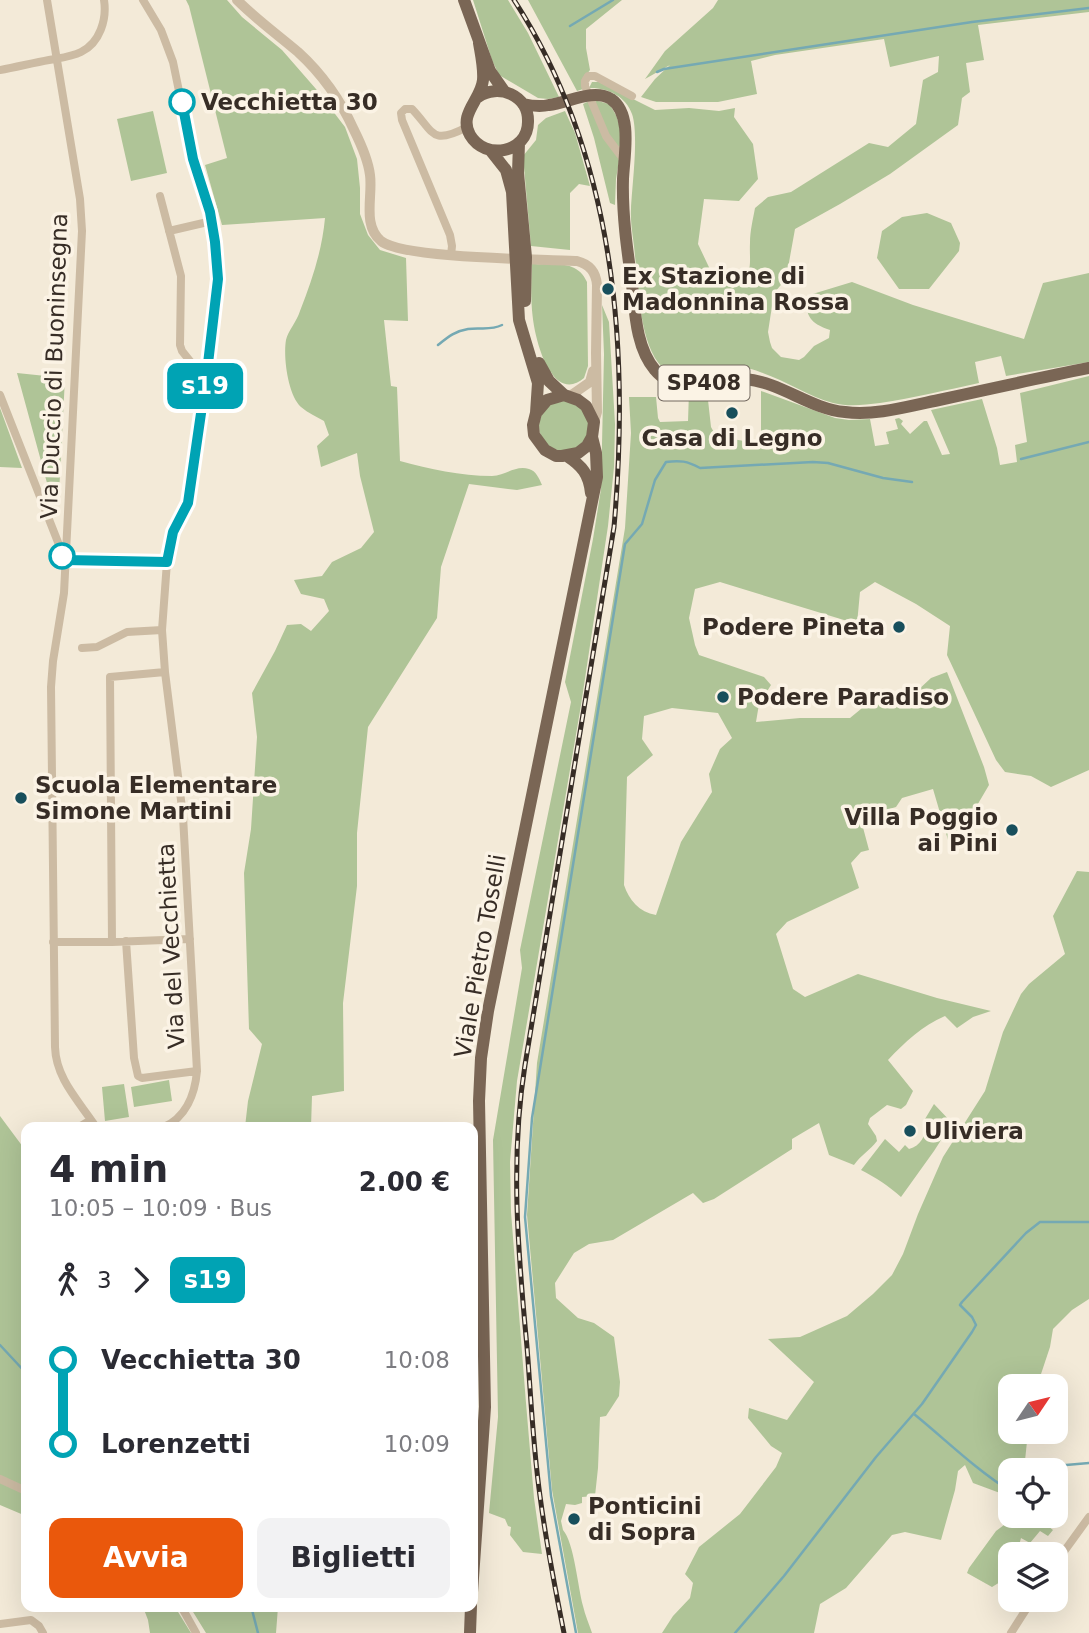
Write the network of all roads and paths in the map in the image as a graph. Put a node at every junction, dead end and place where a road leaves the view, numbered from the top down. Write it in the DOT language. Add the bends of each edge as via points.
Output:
graph roads {
  1 [pos="47,0"];
  2 [pos="104,0"];
  3 [pos="143,0"];
  4 [pos="237,0"];
  5 [pos="464,0"];
  6 [pos="479,43"];
  7 [pos="57,58"];
  8 [pos="0,69"];
  9 [pos="503,91"];
  10 [pos="632,96"];
  11 [pos="478,97"];
  12 [pos="523,104"];
  13 [pos="551,105"];
  14 [pos="528,123"];
  15 [pos="467,127"];
  16 [pos="519,143"];
  17 [pos="491,151"];
  18 [pos="624,160"];
  19 [pos="160,196"];
  20 [pos="212,222"];
  21 [pos="169,231"];
  22 [pos="451,255"];
  23 [pos="596,353"];
  24 [pos="1089,368"];
  25 [pos="204,392"];
  26 [pos="0,395"];
  27 [pos="567,396"];
  28 [pos="536,413"];
  29 [pos="594,422"];
  30 [pos="592,437"];
  31 [pos="567,456"];
  32 [pos="592,503"];
  33 [pos="65,560"];
  34 [pos="167,562"];
  35 [pos="162,630"];
  36 [pos="82,648"];
  37 [pos="165,672"];
  38 [pos="190,939"];
  39 [pos="126,941"];
  40 [pos="53,942"];
  41 [pos="112,942"];
  42 [pos="197,1071"];
  43 [pos="92,1122"];
  44 [pos="172,1122"];
  45 [pos="0,1479"];
  46 [pos="21,1489"];
  47 [pos="478,1507"];
  48 [pos="1089,1517"];
  49 [pos="1068,1546"];
  50 [pos="184,1612"];
  51 [pos="471,1612"];
  52 [pos="1024,1612"];
  53 [pos="0,1624"];
  54 [pos="43,1633"];
  55 [pos="196,1633"];
  56 [pos="470,1633"];
  57 [pos="1011,1633"];
  1 -- 7 [label="street, Via Duccio di Buoninsegna"];
  2 -- 7 [label="street" via="104,20 95,40 82,52"];
  3 -- 20 [label="street, Via del Vecchietta" via="170,51"];
  4 -- 22 [label="street" via="312,66 348,118 367,161 375,235 398,248"];
  5 -- 6 [label="main road"];
  6 -- 9 [label="main road"];
  6 -- 11 [label="main road" via="483,80"];
  7 -- 8 [label="street"];
  7 -- 33 [label="street, Via Duccio di Buoninsegna" via="82,231"];
  9 -- 11 [label="main road"];
  9 -- 12 [label="main road"];
  10 -- 18 [label="street" via="592,75 586,78 585,86 606,136"];
  11 -- 15 [label="main road" via="468,113"];
  12 -- 13 [label="main road"];
  12 -- 14 [label="main road"];
  13 -- 14 [label="main road"];
  13 -- 18 [label="main road, SP408" via="593,95 612,100 624,119"];
  14 -- 16 [label="main road"];
  15 -- 17 [label="main road, Viale Pietro Toselli" via="471,137"];
  15 -- 22 [label="street" via="436,135 411,109 401,113 450,235"];
  16 -- 17 [label="main road" via="508,150"];
  16 -- 27 [label="main road" via="527,321 542,369"];
  17 -- 28 [label="main road, Viale Pietro Toselli" via="506,170 512,192 519,320 537,379"];
  18 -- 24 [label="main road, SP408" via="624,220 638,330 653,368 672,382 693,385 754,380 833,410 862,413"];
  19 -- 21 [label="street"];
  20 -- 21 [label="street"];
  20 -- 25 [label="street, Via del Vecchietta" via="218,289"];
  21 -- 25 [label="street" via="181,276 180,345"];
  22 -- 23 [label="street" via="587,265 596,278"];
  23 -- 27 [label="street" via="592,379"];
  23 -- 29 [label="street"];
  25 -- 34 [label="street, Via del Vecchietta" via="188,503 173,532"];
  26 -- 33 [label="street"];
  27 -- 28 [label="main road" via="547,400"];
  27 -- 29 [label="main road" via="586,406"];
  28 -- 31 [label="main road, Viale Pietro Toselli" via="536,440 556,456"];
  29 -- 30 [label="main road, Viale Pietro Toselli"];
  30 -- 31 [label="main road" via="585,448"];
  30 -- 32 [label="main road, Viale Pietro Toselli" via="597,477"];
  31 -- 32 [label="main road, Viale Pietro Toselli" via="587,475"];
  32 -- 47 [label="main road, Viale Pietro Toselli" via="481,1058 485,1407"];
  33 -- 34 [label="street"];
  33 -- 40 [label="street, Via Duccio di Buoninsegna" via="51,687"];
  34 -- 35 [label="street, Via del Vecchietta"];
  35 -- 36 [label="street" via="127,632 97,647"];
  35 -- 37 [label="street, Via del Vecchietta"];
  37 -- 38 [label="street, Via del Vecchietta" via="183,816"];
  37 -- 41 [label="street" via="110,677"];
  38 -- 39 [label="street"];
  38 -- 42 [label="street, Via del Vecchietta"];
  39 -- 41 [label="street"];
  39 -- 42 [label="street" via="138,1076"];
  40 -- 41 [label="street"];
  40 -- 43 [label="street, Via Duccio di Buoninsegna" via="56,1062"];
  42 -- 44 [label="street" via="190,1101"];
  45 -- 46 [label="street"];
  48 -- 49 [label="street"];
  50 -- 55 [label="street"];
  51 -- 56 [label="main road"];
  52 -- 57 [label="street"];
  53 -- 54 [label="street" via="31,1620"];
}
